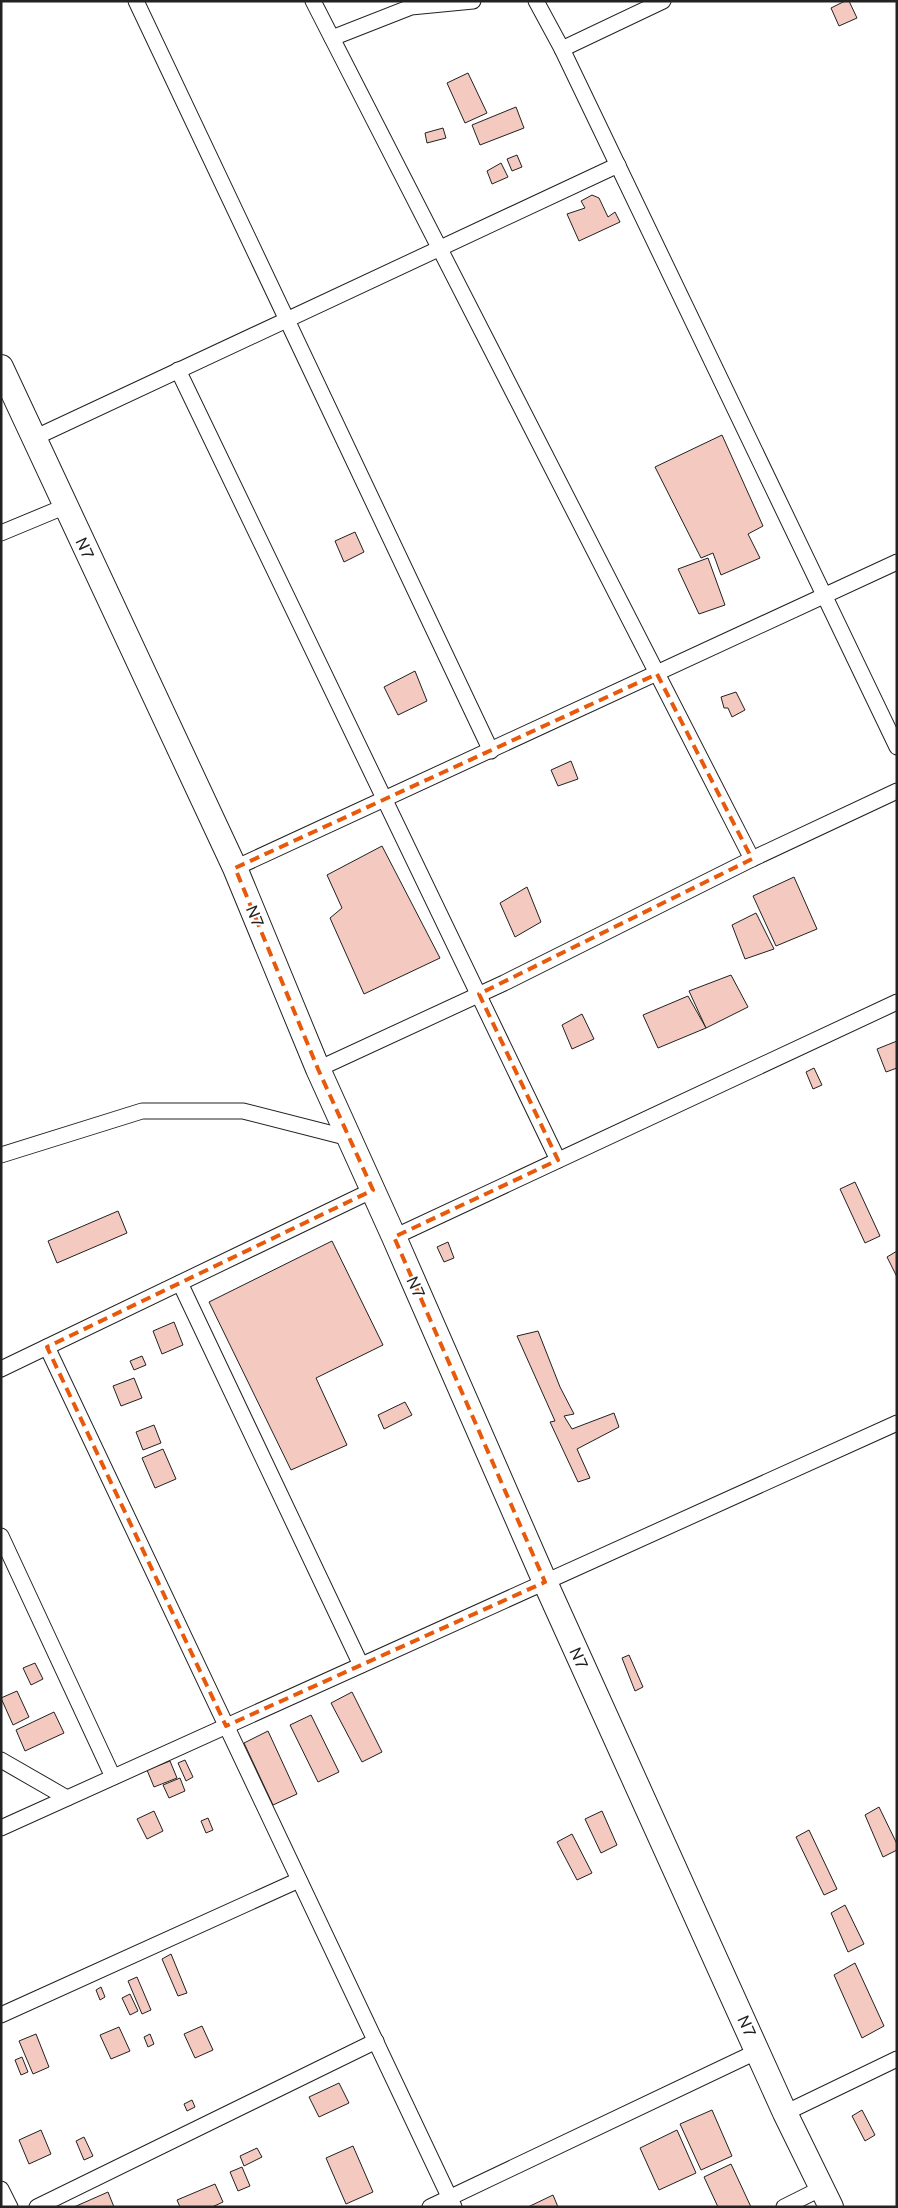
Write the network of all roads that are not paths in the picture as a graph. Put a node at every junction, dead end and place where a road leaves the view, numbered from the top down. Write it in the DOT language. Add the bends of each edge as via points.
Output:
graph roads {
  1 [pos="136,1"];
  2 [pos="313,1"];
  3 [pos="473,1"];
  4 [pos="536,1"];
  5 [pos="663,1"];
  6 [pos="332,38"];
  7 [pos="562,49"];
  8 [pos="618,165"];
  9 [pos="439,248"];
  10 [pos="287,320"];
  11 [pos="1,367"];
  12 [pos="178,370"];
  13 [pos="34,438"];
  14 [pos="66,506"];
  15 [pos="1,533"];
  16 [pos="897,562"];
  17 [pos="824,596"];
  18 [pos="657,674"];
  19 [pos="897,747"];
  20 [pos="491,751"];
  21 [pos="897,791"];
  22 [pos="385,799"];
  23 [pos="752,859"];
  24 [pos="235,868"];
  25 [pos="479,994"];
  26 [pos="897,1002"];
  27 [pos="318,1069"];
  28 [pos="349,1138"];
  29 [pos="1,1155"];
  30 [pos="558,1160"];
  31 [pos="373,1190"];
  32 [pos="394,1237"];
  33 [pos="180,1283"];
  34 [pos="47,1347"];
  35 [pos="1,1369"];
  36 [pos="897,1423"];
  37 [pos="1,1536"];
  38 [pos="545,1582"];
  39 [pos="361,1665"];
  40 [pos="226,1726"];
  41 [pos="1,1760"];
  42 [pos="113,1777"];
  43 [pos="67,1798"];
  44 [pos="1,1828"];
  45 [pos="299,1880"];
  46 [pos="1,2015"];
  47 [pos="376,2041"];
  48 [pos="758,2051"];
  49 [pos="897,2059"];
  50 [pos="785,2113"];
  51 [pos="1,2189"];
  52 [pos="826,2198"];
  53 [pos="452,2202"];
  54 [pos="10,2207"];
  55 [pos="37,2207"];
  56 [pos="430,2207"];
  57 [pos="784,2207"];
  1 -- 10 [label="street"];
  2 -- 6 [label="street"];
  3 -- 6 [label="street" via="411,7"];
  4 -- 7 [label="street"];
  5 -- 7 [label="street"];
  6 -- 9 [label="street"];
  7 -- 8 [label="street"];
  8 -- 9 [label="street"];
  8 -- 17 [label="street"];
  9 -- 10 [label="street"];
  9 -- 18 [label="street"];
  10 -- 12 [label="street"];
  10 -- 20 [label="street"];
  11 -- 13 [label="main road, N7"];
  12 -- 13 [label="street"];
  12 -- 22 [label="street"];
  13 -- 14 [label="main road, N7"];
  14 -- 15 [label="street"];
  14 -- 24 [label="main road, N7"];
  16 -- 17 [label="street"];
  17 -- 18 [label="street"];
  17 -- 19 [label="street"];
  18 -- 20 [label="street"];
  18 -- 23 [label="street"];
  20 -- 22 [label="street"];
  21 -- 23 [label="street"];
  22 -- 24 [label="street"];
  22 -- 25 [label="street"];
  23 -- 25 [label="street"];
  24 -- 27 [label="main road, N7"];
  25 -- 27 [label="street"];
  25 -- 30 [label="street"];
  26 -- 30 [label="street"];
  27 -- 28 [label="main road, N7"];
  28 -- 29 [label="street" via="243,1111 142,1111"];
  28 -- 31 [label="main road, N7"];
  30 -- 32 [label="street"];
  31 -- 32 [label="main road, N7"];
  31 -- 33 [label="street"];
  32 -- 38 [label="main road, N7"];
  33 -- 34 [label="street"];
  33 -- 39 [label="street"];
  34 -- 35 [label="street"];
  34 -- 40 [label="street"];
  36 -- 38 [label="street"];
  37 -- 42 [label="street"];
  38 -- 39 [label="street"];
  38 -- 48 [label="main road, N7"];
  39 -- 40 [label="street"];
  40 -- 42 [label="street"];
  40 -- 45 [label="street"];
  41 -- 43 [label="street"];
  42 -- 43 [label="street"];
  43 -- 44 [label="street"];
  45 -- 46 [label="street"];
  45 -- 47 [label="street"];
  47 -- 53 [label="street"];
  47 -- 55 [label="street"];
  48 -- 50 [label="main road, N7"];
  48 -- 53 [label="street"];
  49 -- 50 [label="street"];
  50 -- 52 [label="main road, N7"];
  51 -- 54 [label="street"];
  52 -- 57 [label="street"];
  53 -- 56 [label="street"];
}
